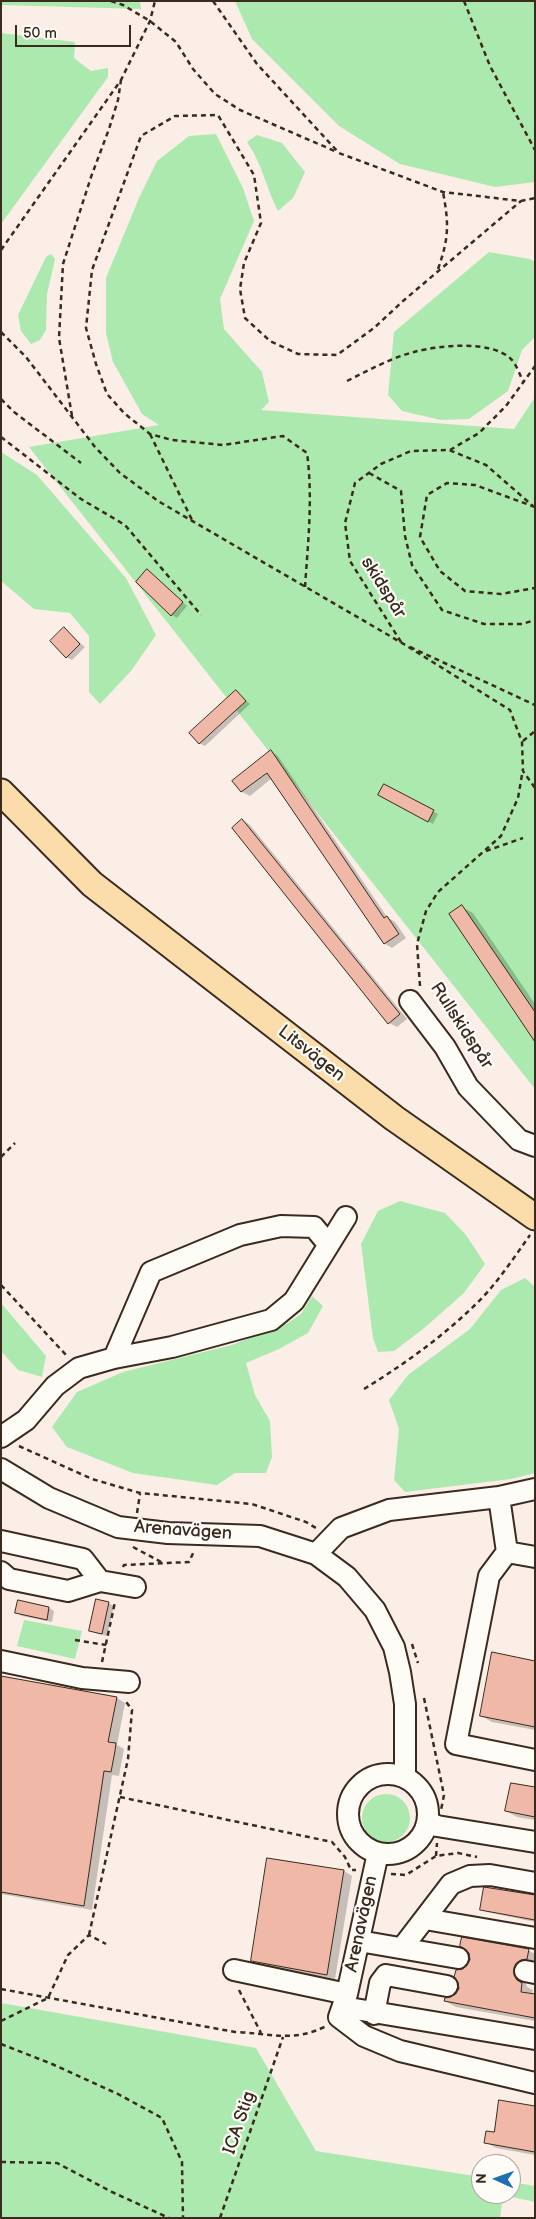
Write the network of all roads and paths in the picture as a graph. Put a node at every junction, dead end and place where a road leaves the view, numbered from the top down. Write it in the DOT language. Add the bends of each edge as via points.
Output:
graph roads {
  1 [pos="111,1"];
  2 [pos="155,1"];
  3 [pos="213,1"];
  4 [pos="464,1"];
  5 [pos="150,21"];
  6 [pos="121,80"];
  7 [pos="535,150"];
  8 [pos="340,153"];
  9 [pos="443,192"];
  10 [pos="535,198"];
  11 [pos="521,201"];
  12 [pos="1,250"];
  13 [pos="438,271"];
  14 [pos="1,332"];
  15 [pos="535,366"];
  16 [pos="347,381"];
  17 [pos="524,383"];
  18 [pos="1,398"];
  19 [pos="72,417"];
  20 [pos="150,434"];
  21 [pos="1,437"];
  22 [pos="449,450"];
  23 [pos="81,462"];
  24 [pos="369,474"];
  25 [pos="534,506"];
  26 [pos="193,521"];
  27 [pos="305,587"];
  28 [pos="535,588"];
  29 [pos="201,615"];
  30 [pos="535,620"];
  31 [pos="402,643"];
  32 [pos="535,705"];
  33 [pos="535,731"];
  34 [pos="522,742"];
  35 [pos="523,768"];
  36 [pos="535,788"];
  37 [pos="1,792"];
  38 [pos="523,838"];
  39 [pos="485,851"];
  40 [pos="417,997"];
  41 [pos="16,1143"];
  42 [pos="535,1146"];
  43 [pos="1,1157"];
  44 [pos="346,1217"];
  45 [pos="535,1217"];
  46 [pos="535,1228"];
  47 [pos="328,1244"];
  48 [pos="1,1285"];
  49 [pos="114,1358"];
  50 [pos="78,1368"];
  51 [pos="364,1389"];
  52 [pos="6,1439"];
  53 [pos="1,1469"];
  54 [pos="535,1489"];
  55 [pos="499,1497"];
  56 [pos="330,1537"];
  57 [pos="1,1541"];
  58 [pos="194,1550"];
  59 [pos="507,1552"];
  60 [pos="316,1554"];
  61 [pos="535,1557"];
  62 [pos="1,1572"];
  63 [pos="118,1584"];
  64 [pos="74,1640"];
  65 [pos="411,1642"];
  66 [pos="106,1645"];
  67 [pos="3,1662"];
  68 [pos="419,1669"];
  69 [pos="129,1682"];
  70 [pos="424,1698"];
  71 [pos="535,1760"];
  72 [pos="405,1777"];
  73 [pos="433,1824"];
  74 [pos="535,1842"];
  75 [pos="436,1856"];
  76 [pos="477,1857"];
  77 [pos="376,1862"];
  78 [pos="535,1883"];
  79 [pos="425,1919"];
  80 [pos="89,1935"];
  81 [pos="535,1938"];
  82 [pos="359,1941"];
  83 [pos="106,1944"];
  84 [pos="402,1948"];
  85 [pos="458,1958"];
  86 [pos="234,1970"];
  87 [pos="447,1986"];
  88 [pos="1,1989"];
  89 [pos="48,1998"];
  90 [pos="343,2006"];
  91 [pos="374,2014"];
  92 [pos="1,2021"];
  93 [pos="261,2033"];
  94 [pos="283,2037"];
  95 [pos="535,2039"];
  96 [pos="1,2044"];
  97 [pos="535,2082"];
  98 [pos="1,2162"];
  99 [pos="168,2218"];
  100 [pos="183,2218"];
  101 [pos="220,2218"];
  1 -- 5 [label="path"];
  2 -- 5 [label="path"];
  3 -- 8 [label="path" via="257,64"];
  4 -- 7 [label="path" via="490,66"];
  5 -- 6 [label="path"];
  5 -- 8 [label="path" via="176,42 214,94 240,110"];
  6 -- 12 [label="path"];
  6 -- 19 [label="path" via="109,129 63,264 59,338"];
  8 -- 9 [label="path"];
  9 -- 11 [label="path"];
  9 -- 13 [label="path" via="449,221"];
  10 -- 11 [label="path"];
  11 -- 13 [label="path"];
  13 -- 20 [label="path" via="374,328 337,354 298,354 270,341 245,318 240,289 244,263 261,223 254,175 218,115 174,116 141,136 92,270 88,297 86,328 107,394"];
  14 -- 19 [label="path" via="26,357"];
  15 -- 17 [label="path"];
  16 -- 17 [label="path" via="416,351 483,346 500,351 512,360"];
  17 -- 22 [label="path" via="479,433"];
  18 -- 23 [label="path" via="14,412"];
  19 -- 26 [label="path" via="95,448 120,473 158,501"];
  20 -- 26 [label="path"];
  20 -- 27 [label="path" via="172,440 222,445 283,436 307,453 310,519"];
  21 -- 29 [label="path" via="81,499 125,526"];
  22 -- 24 [label="path, skidspår" via="411,451 381,464"];
  22 -- 25 [label="path, skidspår" via="486,466"];
  24 -- 30 [label="path" via="401,492 405,536 412,565 442,610 484,624 522,624"];
  24 -- 31 [label="path, skidspår" via="355,483 345,523 350,561"];
  25 -- 28 [label="path" via="476,485 447,483 427,495 420,537 440,572 465,591 501,594"];
  26 -- 27 [label="path"];
  27 -- 31 [label="path"];
  31 -- 32 [label="path"];
  31 -- 34 [label="path, Rullskidspår" via="510,710"];
  33 -- 34 [label="path"];
  34 -- 35 [label="path, Rullskidspår"];
  35 -- 36 [label="path"];
  35 -- 39 [label="path, Rullskidspår" via="518,798 501,836"];
  37 -- 45 [label="main road, Litsvägen" via="92,884 394,1118"];
  38 -- 39 [label="path"];
  39 -- 40 [label="path, Rullskidspår" via="438,892 426,911 416,944 420,985"];
  40 -- 42 [label="street" via="468,1087 519,1140"];
  41 -- 43 [label="path"];
  44 -- 47 [label="street"];
  46 -- 51 [label="path" via="476,1304 420,1352"];
  47 -- 49 [label="street" via="294,1301 272,1320 172,1347"];
  47 -- 49 [label="street" via="314,1227 281,1226 240,1234 151,1272"];
  48 -- 50 [label="path"];
  49 -- 50 [label="street"];
  50 -- 52 [label="street" via="55,1386"];
  52 -- 56 [label="path" via="92,1479 140,1493 252,1504 306,1522"];
  53 -- 60 [label="street, Arenavägen" via="48,1498 118,1526 168,1533 260,1536"];
  54 -- 55 [label="street"];
  55 -- 56 [label="street" via="389,1510 341,1528"];
  55 -- 59 [label="street"];
  56 -- 60 [label="street"];
  57 -- 63 [label="street" via="83,1559"];
  58 -- 63 [label="path" via="189,1562 124,1565"];
  59 -- 61 [label="street"];
  59 -- 71 [label="street" via="489,1576 456,1744"];
  60 -- 72 [label="street, Arenavägen" via="347,1577 375,1610 394,1647 405,1704"];
  62 -- 63 [label="street" via="9,1579 68,1591"];
  64 -- 66 [label="path"];
  65 -- 68 [label="path"];
  67 -- 69 [label="street" via="82,1678"];
  70 -- 73 [label="path" via="444,1795"];
  72 -- 73 [label="street" via="424,1796"];
  72 -- 77 [label="street, Arenavägen" via="391,1773 375,1775 354,1792 348,1808 349,1826"];
  73 -- 74 [label="street"];
  73 -- 75 [label="path"];
  73 -- 77 [label="street, Arenavägen" via="406,1850"];
  75 -- 76 [label="path" via="458,1853"];
  75 -- 77 [label="path" via="406,1875"];
  77 -- 80 [label="path" via="351,1870 332,1842 120,1796"];
  77 -- 82 [label="street, Arenavägen"];
  78 -- 79 [label="street" via="490,1875 470,1876 451,1884"];
  79 -- 81 [label="street"];
  79 -- 84 [label="street"];
  80 -- 83 [label="path"];
  80 -- 89 [label="path" via="68,1955"];
  82 -- 84 [label="street"];
  82 -- 90 [label="street, Arenavägen"];
  84 -- 85 [label="street"];
  86 -- 90 [label="street"];
  86 -- 93 [label="path" via="237,1987"];
  87 -- 91 [label="street" via="386,1976 380,1983"];
  88 -- 89 [label="path"];
  89 -- 92 [label="path"];
  89 -- 93 [label="path" via="235,2032"];
  90 -- 91 [label="street"];
  90 -- 94 [label="path" via="312,2034"];
  90 -- 97 [label="street" via="364,2036 400,2051"];
  91 -- 95 [label="street"];
  93 -- 94 [label="path"];
  94 -- 101 [label="path, ICA Stig"];
  96 -- 100 [label="path" via="118,2094 162,2118 182,2162"];
  98 -- 99 [label="path" via="57,2162"];
}
